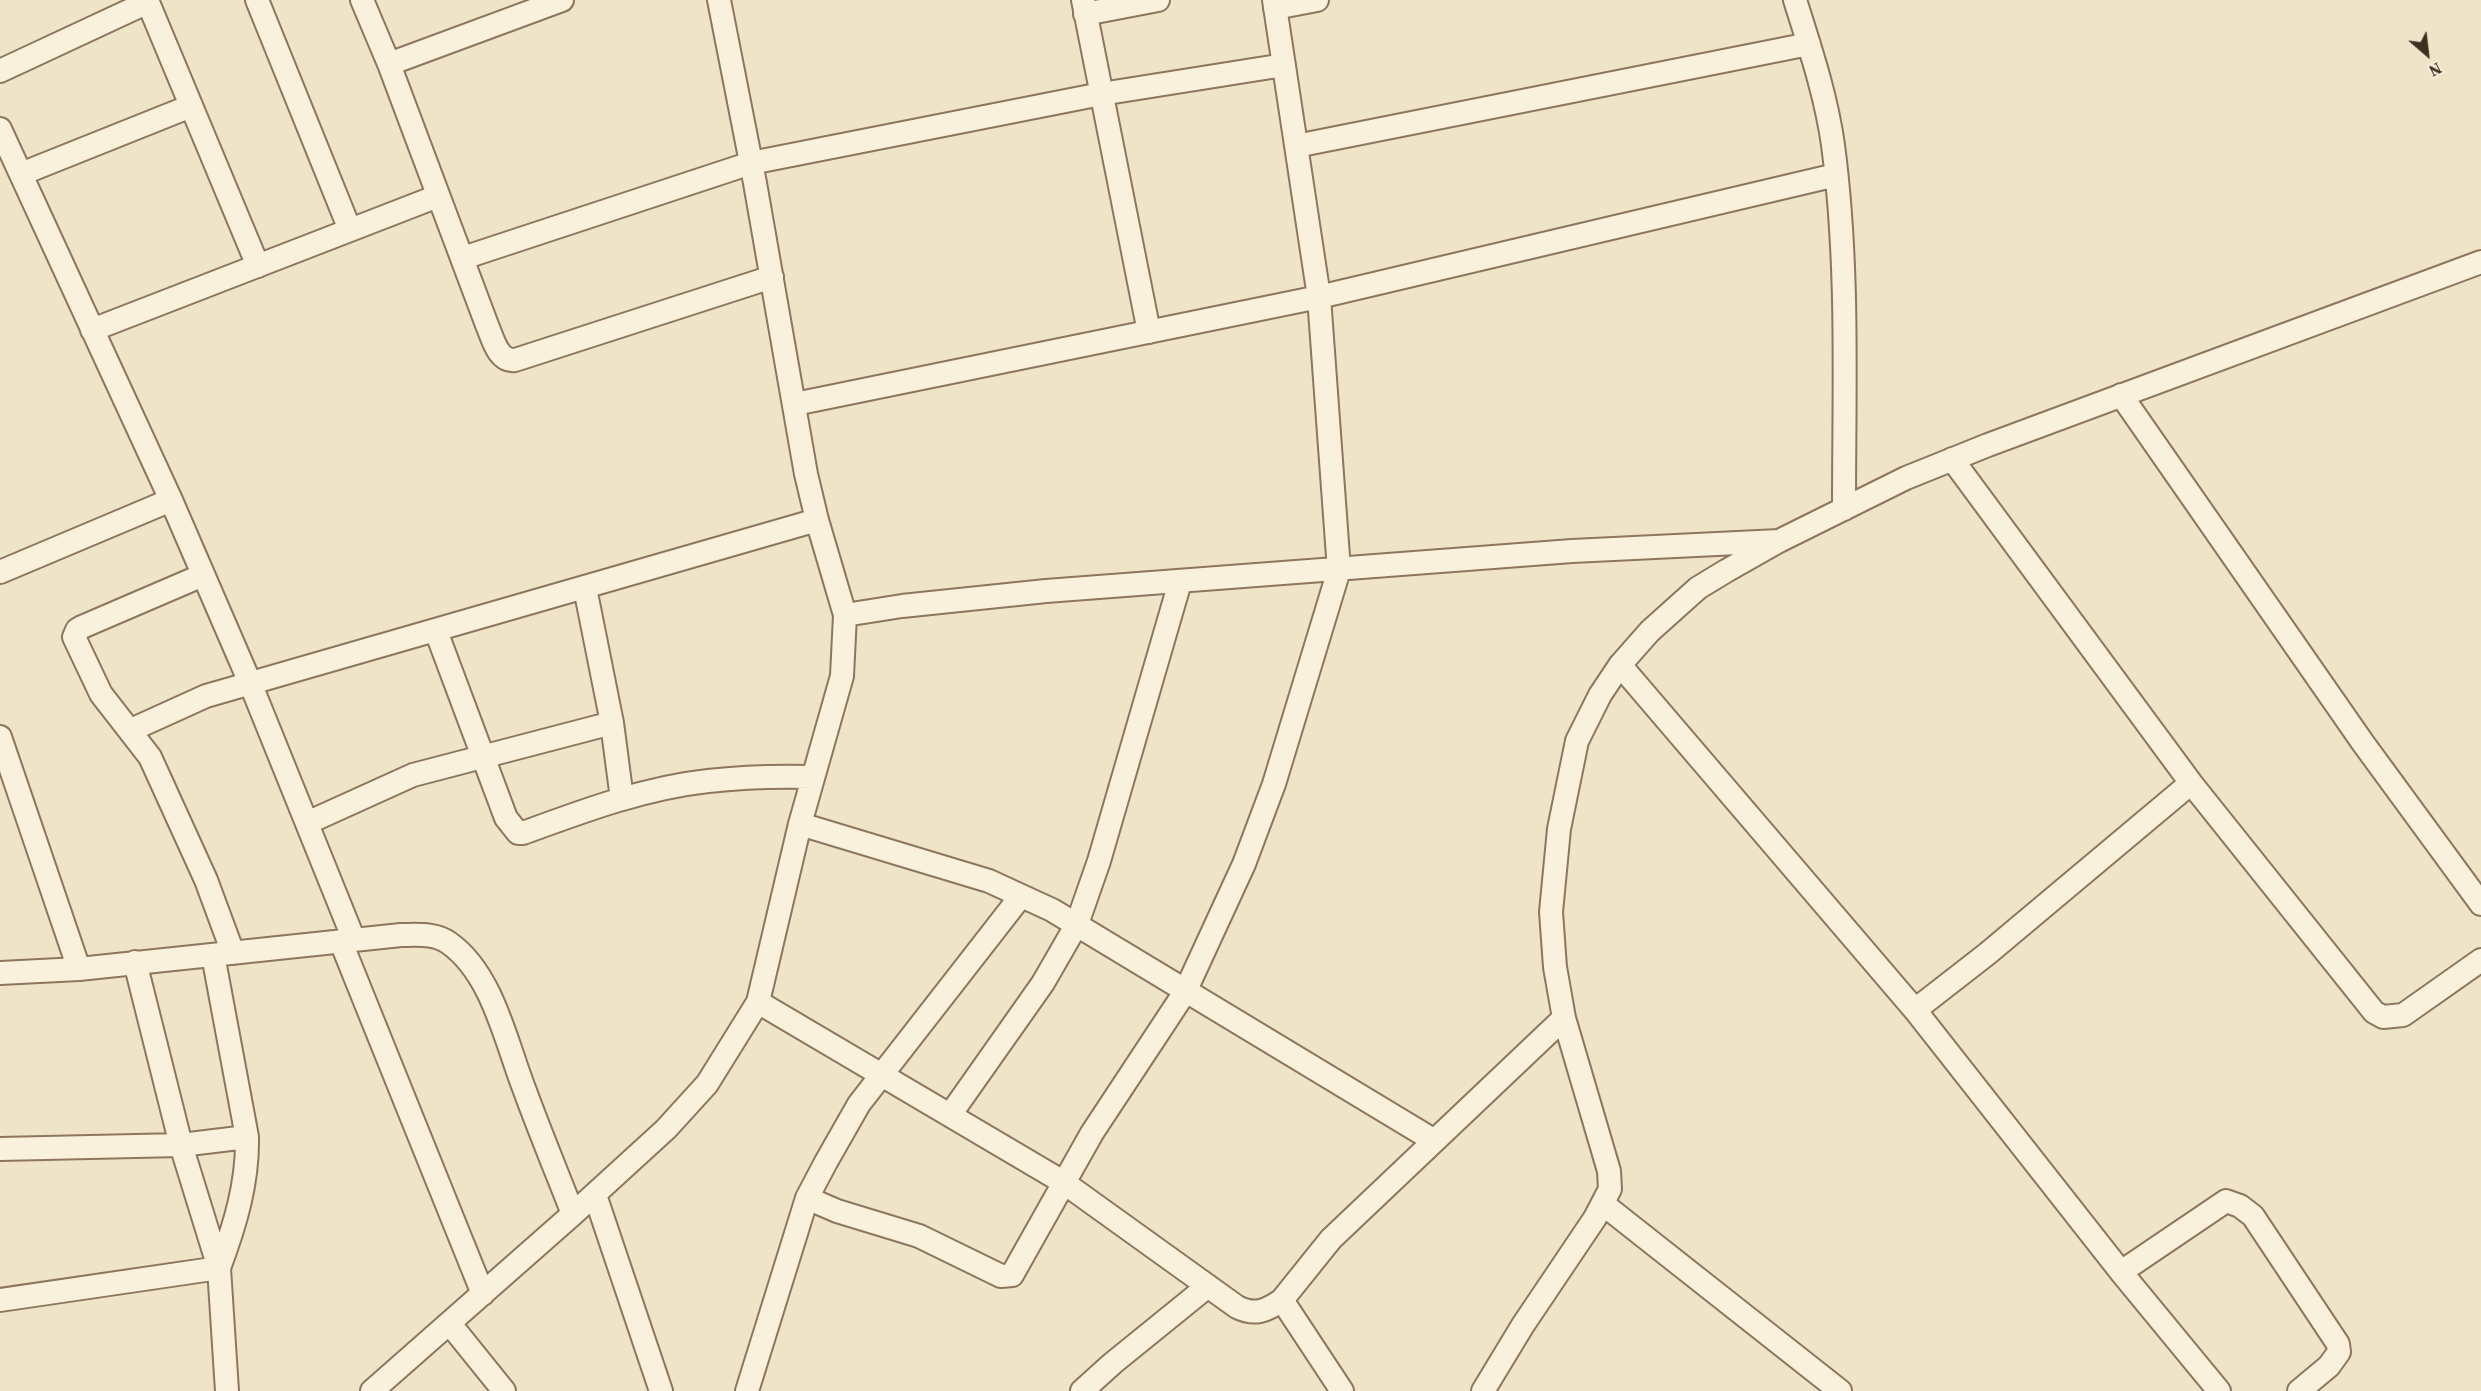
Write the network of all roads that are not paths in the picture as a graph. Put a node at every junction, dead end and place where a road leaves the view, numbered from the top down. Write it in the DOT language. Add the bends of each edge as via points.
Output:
graph roads {
  1 [pos="257,0"];
  2 [pos="362,0"];
  3 [pos="562,0"];
  4 [pos="719,0"];
  5 [pos="1158,0"];
  6 [pos="1317,0"];
  7 [pos="1795,0"];
  8 [pos="147,1"];
  9 [pos="1274,4"];
  10 [pos="1084,7"];
  11 [pos="1809,44"];
  12 [pos="389,64"];
  13 [pos="1284,65"];
  14 [pos="0,71"];
  15 [pos="1101,94"];
  16 [pos="191,106"];
  17 [pos="0,129"];
  18 [pos="1296,146"];
  19 [pos="751,163"];
  20 [pos="21,174"];
  21 [pos="1836,175"];
  22 [pos="438,196"];
  23 [pos="350,230"];
  24 [pos="463,258"];
  25 [pos="2481,262"];
  26 [pos="258,266"];
  27 [pos="772,277"];
  28 [pos="1319,297"];
  29 [pos="92,330"];
  30 [pos="1149,332"];
  31 [pos="2121,395"];
  32 [pos="795,404"];
  33 [pos="1952,459"];
  34 [pos="171,500"];
  35 [pos="1844,509"];
  36 [pos="817,520"];
  37 [pos="1779,541"];
  38 [pos="1339,570"];
  39 [pos="0,572"];
  40 [pos="202,575"];
  41 [pos="1180,582"];
  42 [pos="585,588"];
  43 [pos="845,615"];
  44 [pos="436,631"];
  45 [pos="1620,665"];
  46 [pos="251,685"];
  47 [pos="612,723"];
  48 [pos="131,730"];
  49 [pos="0,737"];
  50 [pos="483,759"];
  51 [pos="813,777"];
  52 [pos="2191,783"];
  53 [pos="622,799"];
  54 [pos="307,823"];
  55 [pos="800,824"];
  56 [pos="1021,896"];
  57 [pos="2481,904"];
  58 [pos="1077,924"];
  59 [pos="348,941"];
  60 [pos="223,954"];
  61 [pos="2481,960"];
  62 [pos="135,962"];
  63 [pos="79,969"];
  64 [pos="0,974"];
  65 [pos="1185,992"];
  66 [pos="758,1002"];
  67 [pos="1915,1010"];
  68 [pos="1564,1018"];
  69 [pos="881,1074"];
  70 [pos="950,1115"];
  71 [pos="247,1137"];
  72 [pos="1433,1140"];
  73 [pos="181,1145"];
  74 [pos="0,1149"];
  75 [pos="1063,1182"];
  76 [pos="595,1195"];
  77 [pos="807,1198"];
  78 [pos="1603,1204"];
  79 [pos="573,1214"];
  80 [pos="219,1268"];
  81 [pos="2121,1272"];
  82 [pos="1208,1286"];
  83 [pos="483,1294"];
  84 [pos="0,1300"];
  85 [pos="1282,1300"];
  86 [pos="450,1324"];
  87 [pos="1340,1390"];
  88 [pos="227,1391"];
  89 [pos="372,1391"];
  90 [pos="504,1391"];
  91 [pos="661,1391"];
  92 [pos="747,1391"];
  93 [pos="1082,1391"];
  94 [pos="1483,1391"];
  95 [pos="1840,1391"];
  96 [pos="2219,1391"];
  97 [pos="2298,1391"];
  1 -- 23 [label="street"];
  2 -- 12 [label="street"];
  3 -- 12 [label="street"];
  4 -- 19 [label="street"];
  5 -- 10 [label="street"];
  6 -- 9 [label="street"];
  7 -- 11 [label="street"];
  8 -- 14 [label="street"];
  8 -- 16 [label="street"];
  9 -- 13 [label="street"];
  10 -- 15 [label="street"];
  11 -- 18 [label="street"];
  11 -- 21 [label="street" via="1820,80"];
  12 -- 22 [label="street"];
  13 -- 15 [label="street"];
  13 -- 18 [label="street"];
  15 -- 19 [label="street"];
  15 -- 30 [label="street"];
  16 -- 20 [label="street"];
  16 -- 26 [label="street"];
  17 -- 20 [label="street"];
  18 -- 28 [label="street"];
  19 -- 24 [label="street"];
  19 -- 27 [label="street"];
  20 -- 29 [label="street"];
  21 -- 28 [label="street"];
  21 -- 35 [label="street" via="1842,275"];
  22 -- 23 [label="street"];
  22 -- 24 [label="street"];
  23 -- 26 [label="street"];
  24 -- 27 [label="street" via="494,341 508,361"];
  25 -- 31 [label="street"];
  26 -- 29 [label="street"];
  27 -- 32 [label="street"];
  28 -- 30 [label="street"];
  28 -- 38 [label="street"];
  29 -- 34 [label="street"];
  30 -- 32 [label="street"];
  31 -- 33 [label="street"];
  31 -- 57 [label="street" via="2363,743"];
  32 -- 36 [label="street"];
  33 -- 35 [label="street"];
  33 -- 52 [label="street"];
  34 -- 39 [label="street"];
  34 -- 40 [label="street"];
  35 -- 37 [label="street"];
  36 -- 42 [label="street"];
  36 -- 43 [label="street"];
  37 -- 38 [label="street" via="1572,551"];
  37 -- 45 [label="street" via="1698,588 1650,631"];
  38 -- 41 [label="street"];
  38 -- 65 [label="street" via="1274,784 1244,864"];
  40 -- 46 [label="street"];
  40 -- 48 [label="street" via="82,627 74,634 101,694"];
  41 -- 43 [label="street" via="1046,591"];
  41 -- 58 [label="street"];
  42 -- 44 [label="street"];
  42 -- 47 [label="street"];
  43 -- 51 [label="street" via="842,676"];
  44 -- 46 [label="street"];
  44 -- 50 [label="street"];
  45 -- 67 [label="street"];
  45 -- 68 [label="street" via="1577,741 1559,829 1551,912"];
  46 -- 48 [label="street" via="206,696"];
  46 -- 54 [label="street"];
  47 -- 50 [label="street"];
  47 -- 53 [label="street"];
  48 -- 60 [label="street" via="150,757 206,880"];
  49 -- 63 [label="street"];
  50 -- 53 [label="street" via="506,818 518,833"];
  50 -- 54 [label="street" via="402,779"];
  51 -- 53 [label="street" via="706,781"];
  51 -- 55 [label="street"];
  52 -- 61 [label="street" via="2374,1012 2383,1017 2403,1015"];
  52 -- 67 [label="street"];
  54 -- 59 [label="street"];
  55 -- 56 [label="street" via="988,881"];
  55 -- 66 [label="street"];
  56 -- 58 [label="street"];
  56 -- 69 [label="street"];
  58 -- 65 [label="street"];
  58 -- 70 [label="street" via="1043,984"];
  59 -- 60 [label="street"];
  59 -- 79 [label="street" via="432,935 448,942 478,972"];
  59 -- 83 [label="street"];
  60 -- 62 [label="street"];
  60 -- 71 [label="street"];
  62 -- 63 [label="street"];
  62 -- 73 [label="street"];
  63 -- 64 [label="street"];
  65 -- 72 [label="street"];
  65 -- 75 [label="street"];
  66 -- 69 [label="street"];
  66 -- 76 [label="street" via="707,1084 666,1129"];
  67 -- 81 [label="street"];
  68 -- 72 [label="street"];
  68 -- 78 [label="street" via="1609,1171 1610,1188"];
  69 -- 70 [label="street"];
  69 -- 77 [label="street" via="859,1104"];
  70 -- 75 [label="street"];
  71 -- 73 [label="street"];
  71 -- 80 [label="street" via="244,1186"];
  72 -- 85 [label="street" via="1331,1239"];
  73 -- 74 [label="street"];
  73 -- 80 [label="street"];
  75 -- 77 [label="street" via="1016,1270 1009,1276 973,1264 919,1236"];
  75 -- 82 [label="street"];
  76 -- 79 [label="street"];
  76 -- 91 [label="street"];
  77 -- 92 [label="street"];
  78 -- 94 [label="street"];
  78 -- 95 [label="street"];
  79 -- 83 [label="street"];
  80 -- 84 [label="street"];
  80 -- 88 [label="street"];
  81 -- 96 [label="street"];
  81 -- 97 [label="street" via="2222,1203 2230,1201 2240,1206 2253,1216 2338,1344 2339,1352 2329,1366"];
  82 -- 85 [label="street" via="1248,1312 1262,1312"];
  82 -- 93 [label="street"];
  83 -- 86 [label="street"];
  85 -- 87 [label="street"];
  86 -- 89 [label="street"];
  86 -- 90 [label="street"];
}
